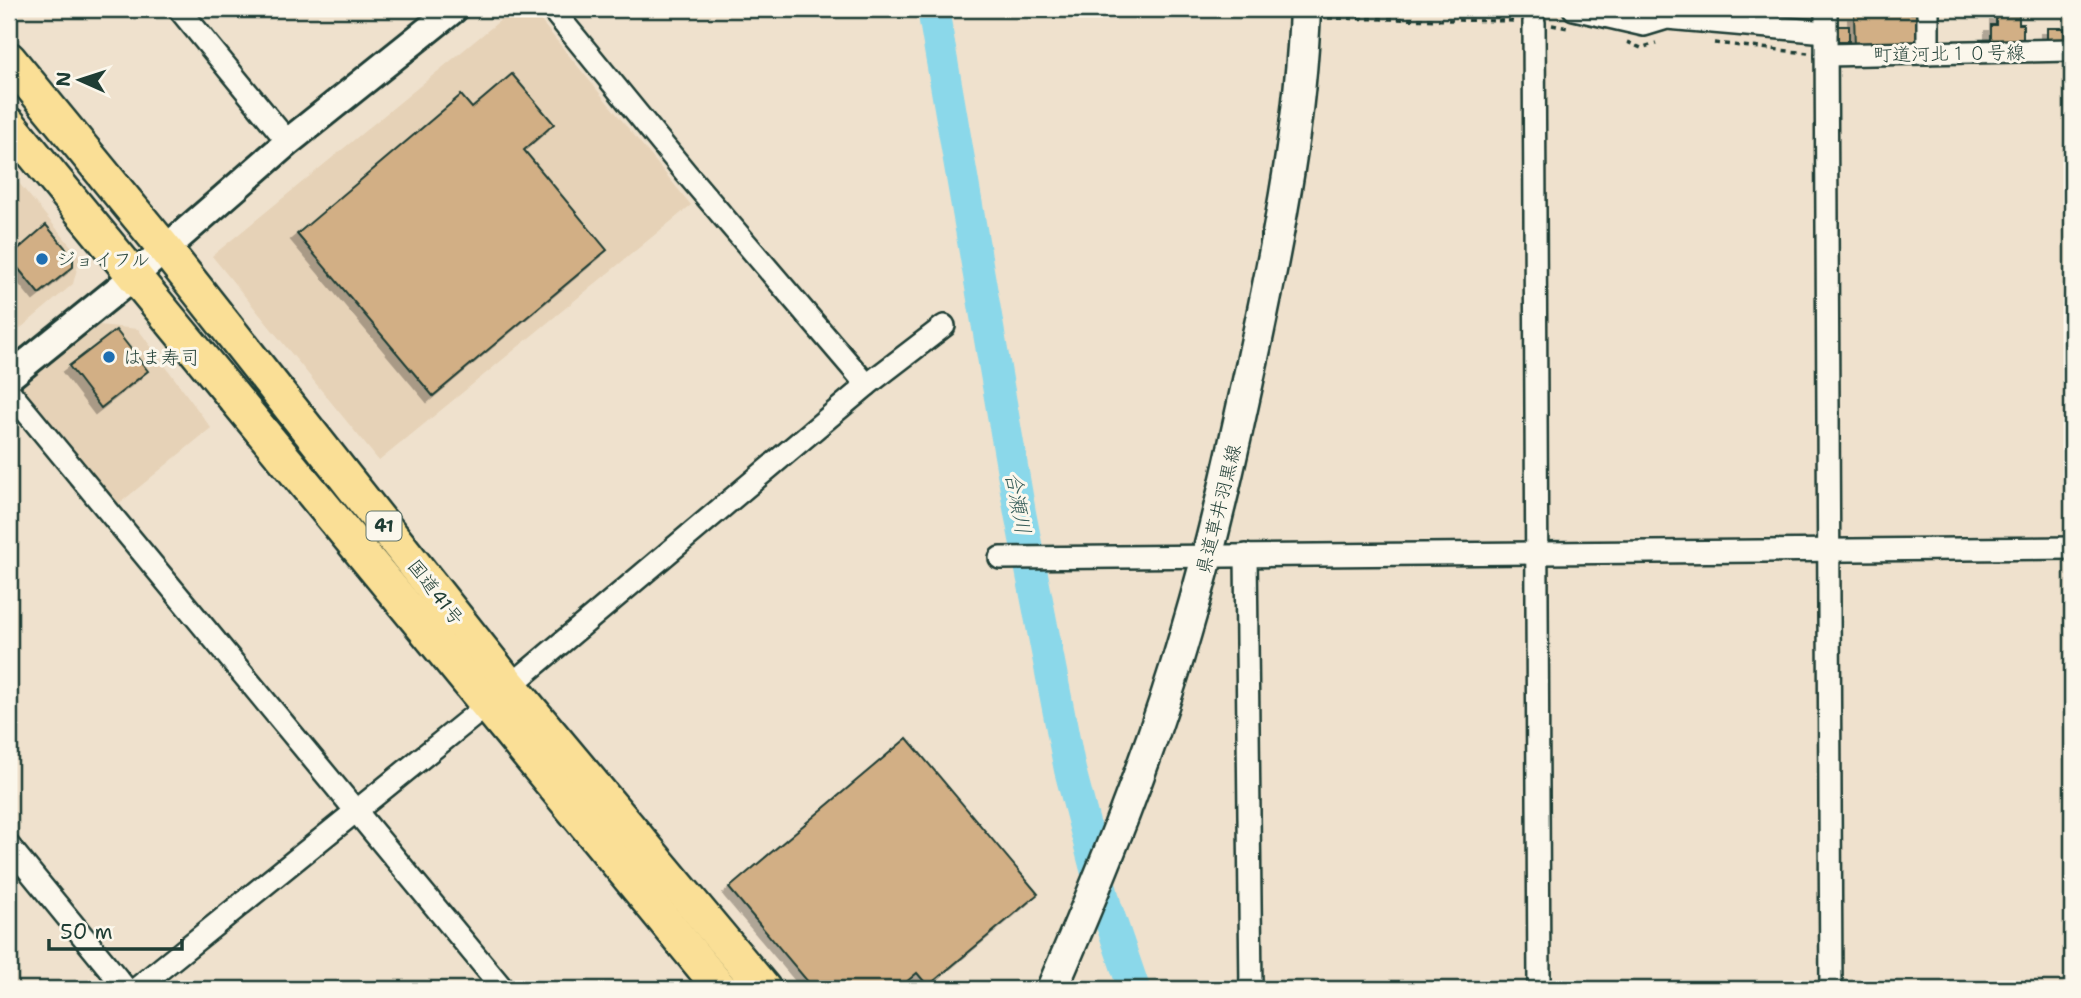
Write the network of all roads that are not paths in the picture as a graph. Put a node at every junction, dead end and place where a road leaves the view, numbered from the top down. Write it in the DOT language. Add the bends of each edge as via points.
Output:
graph roads {
  1 [pos="178,9"];
  2 [pos="454,9"];
  3 [pos="552,9"];
  4 [pos="1826,9"];
  5 [pos="1928,9"];
  6 [pos="1305,13"];
  7 [pos="1572,19"];
  8 [pos="1534,22"];
  9 [pos="1826,32"];
  10 [pos="2072,50"];
  11 [pos="1928,53"];
  12 [pos="1826,55"];
  13 [pos="9,59"];
  14 [pos="9,124"];
  15 [pos="288,142"];
  16 [pos="165,249"];
  17 [pos="133,277"];
  18 [pos="944,326"];
  19 [pos="9,377"];
  20 [pos="867,385"];
  21 [pos="9,391"];
  22 [pos="2072,548"];
  23 [pos="1828,551"];
  24 [pos="1538,552"];
  25 [pos="1208,555"];
  26 [pos="1246,555"];
  27 [pos="1000,558"];
  28 [pos="521,677"];
  29 [pos="476,713"];
  30 [pos="355,809"];
  31 [pos="9,846"];
  32 [pos="126,989"];
  33 [pos="136,989"];
  34 [pos="503,989"];
  35 [pos="721,989"];
  36 [pos="764,989"];
  37 [pos="1052,989"];
  38 [pos="1251,989"];
  39 [pos="1539,989"];
  40 [pos="1831,989"];
  1 -- 15 [label="street"];
  2 -- 15 [label="street"];
  3 -- 20 [label="street"];
  4 -- 9 [label="street"];
  5 -- 11 [label="street"];
  6 -- 25 [label="main road, 県道草井羽黒線" via="1295,134 1281,224"];
  7 -- 9 [label="street" via="1644,25 1667,18"];
  8 -- 24 [label="street"];
  9 -- 12 [label="street"];
  10 -- 11 [label="street, 町道河北１０号線"];
  11 -- 12 [label="street, 町道河北１０号線"];
  12 -- 23 [label="street"];
  13 -- 16 [label="highway, 国道41号 / 41"];
  14 -- 17 [label="highway, 国道41号 / 41"];
  15 -- 16 [label="street"];
  16 -- 17 [label="street"];
  16 -- 36 [label="highway, 国道41号 / 41" via="504,678"];
  17 -- 19 [label="street"];
  17 -- 35 [label="highway, 国道41号 / 41"];
  18 -- 20 [label="street"];
  20 -- 28 [label="street"];
  21 -- 30 [label="street"];
  22 -- 23 [label="street"];
  23 -- 24 [label="street"];
  23 -- 40 [label="street"];
  24 -- 26 [label="street"];
  24 -- 39 [label="street"];
  25 -- 26 [label="street"];
  25 -- 27 [label="street"];
  25 -- 37 [label="main road, 県道草井羽黒線" via="1185,636 1112,844"];
  26 -- 38 [label="street"];
  29 -- 30 [label="street"];
  30 -- 33 [label="street"];
  30 -- 34 [label="street"];
  31 -- 32 [label="street"];
}
